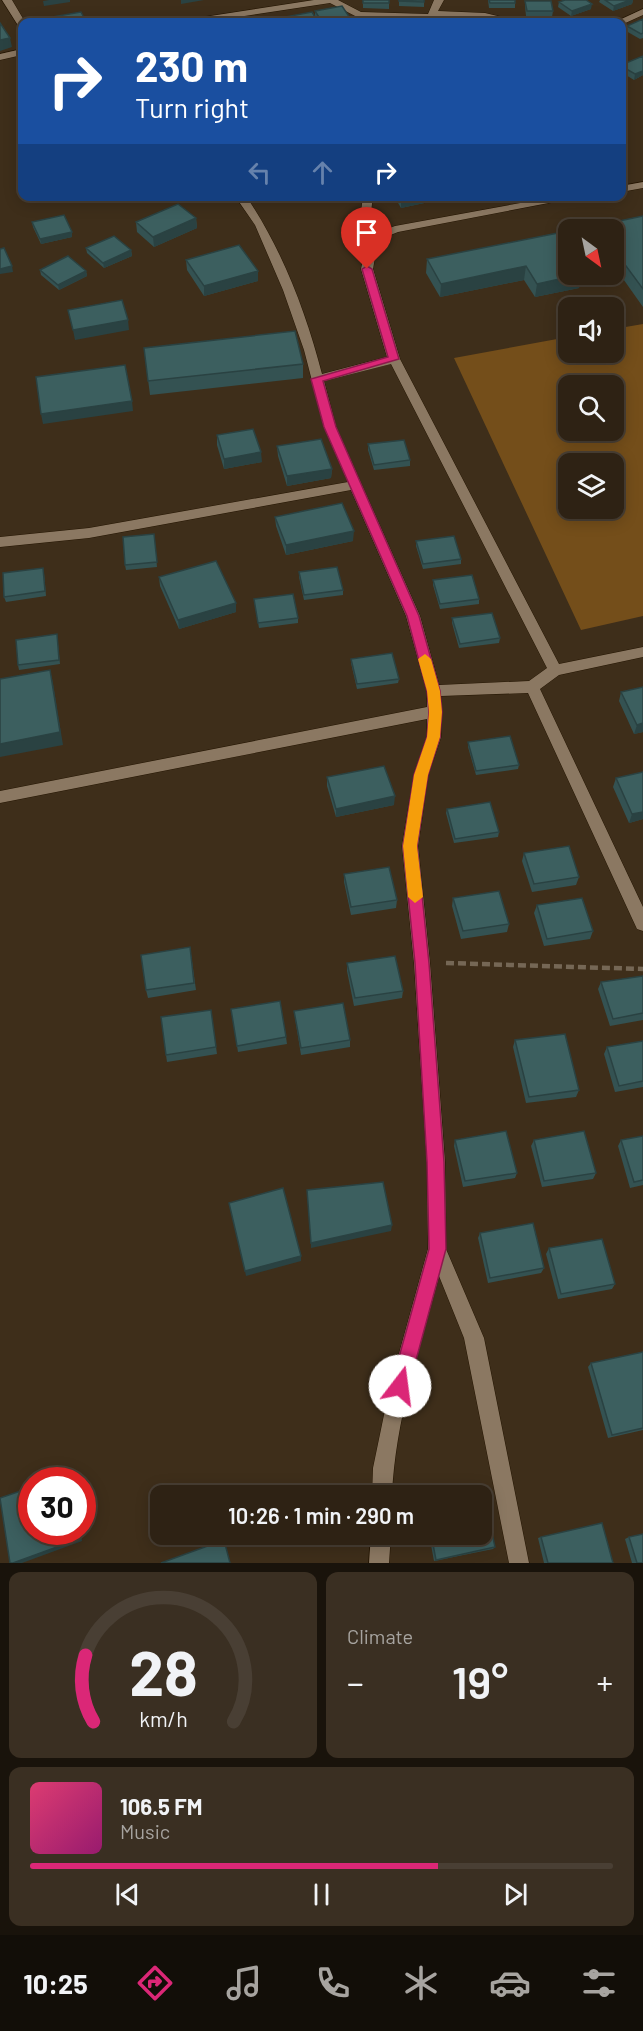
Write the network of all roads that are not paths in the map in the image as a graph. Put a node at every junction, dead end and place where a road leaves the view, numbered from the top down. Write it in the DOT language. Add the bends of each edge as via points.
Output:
graph roads {
  1 [pos="7,0"];
  2 [pos="439,0"];
  3 [pos="643,12"];
  4 [pos="18,18"];
  5 [pos="216,18"];
  6 [pos="431,18"];
  7 [pos="496,18"];
  8 [pos="626,19"];
  9 [pos="18,53"];
  10 [pos="0,57"];
  11 [pos="643,185"];
  12 [pos="626,188"];
  13 [pos="243,201"];
  14 [pos="367,201"];
  15 [pos="552,201"];
  16 [pos="373,238"];
  17 [pos="394,359"];
  18 [pos="317,379"];
  19 [pos="355,485"];
  20 [pos="0,542"];
  21 [pos="643,652"];
  22 [pos="555,670"];
  23 [pos="532,687"];
  24 [pos="434,691"];
  25 [pos="435,712"];
  26 [pos="0,797"];
  27 [pos="643,924"];
  28 [pos="437,1249"];
  29 [pos="382,1485"];
  30 [pos="380,1545"];
  31 [pos="379,1563"];
  32 [pos="519,1563"];
  1 -- 4 [label="street"];
  2 -- 6 [label="street"];
  3 -- 8 [label="street"];
  5 -- 6 [label="street" via="331,0 359,15"];
  6 -- 7 [label="street"];
  9 -- 10 [label="street"];
  11 -- 12 [label="street"];
  13 -- 18 [label="street" via="260,225 289,290"];
  14 -- 16 [label="street" via="365,220"];
  15 -- 16 [label="street" via="395,229"];
  16 -- 17 [label="street" via="367,269"];
  17 -- 18 [label="street"];
  17 -- 22 [label="street"];
  18 -- 19 [label="street" via="330,427"];
  19 -- 20 [label="street" via="89,533"];
  19 -- 24 [label="street" via="413,616"];
  21 -- 22 [label="street"];
  22 -- 23 [label="street"];
  23 -- 24 [label="street"];
  23 -- 27 [label="street"];
  24 -- 25 [label="street"];
  25 -- 26 [label="street"];
  25 -- 28 [label="street" via="434,737 421,775 410,846 436,1162"];
  28 -- 29 [label="street" via="400,1386"];
  28 -- 32 [label="street" via="473,1336 508,1524"];
  30 -- 31 [label="street"];
}
